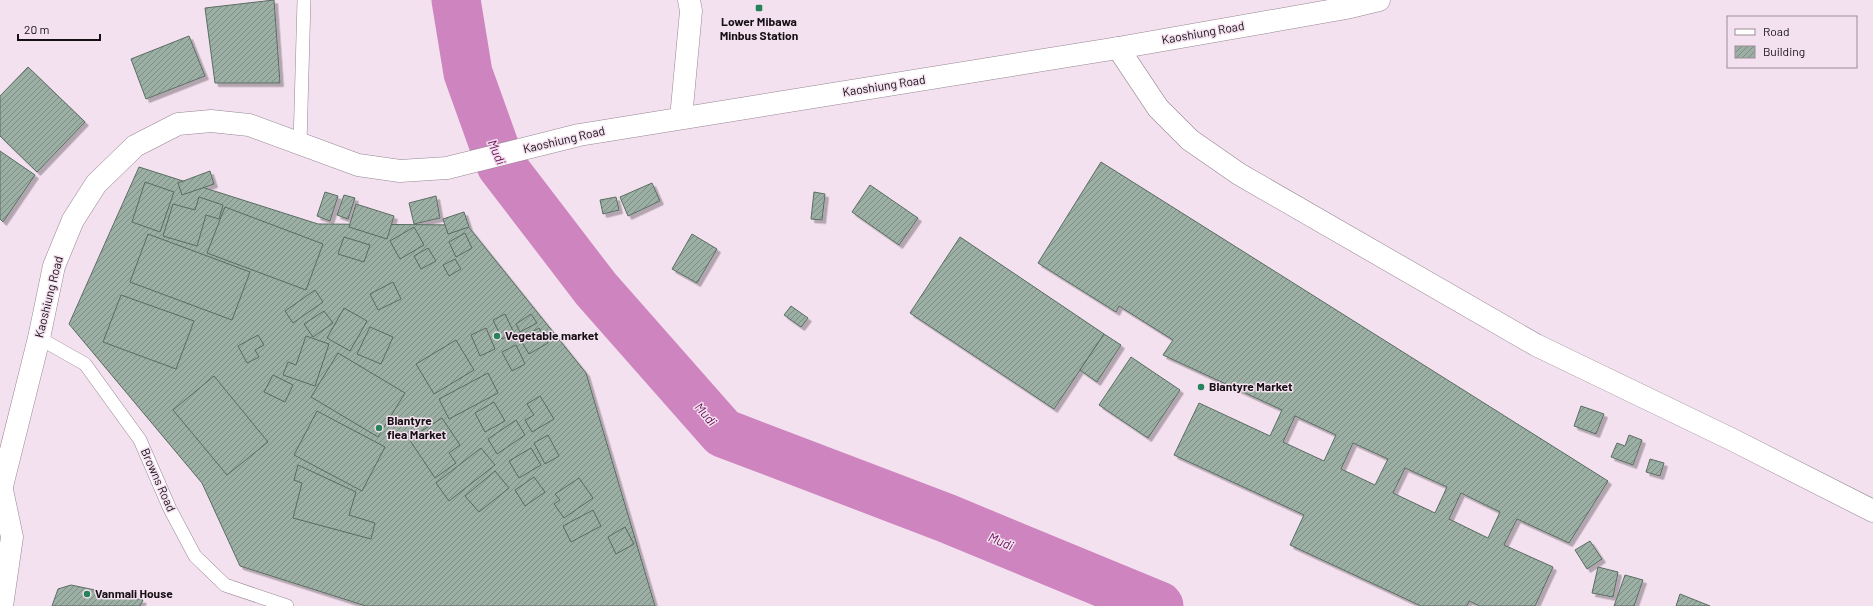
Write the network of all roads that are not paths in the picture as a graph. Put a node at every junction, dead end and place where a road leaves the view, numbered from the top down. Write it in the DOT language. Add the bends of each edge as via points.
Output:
graph roads {
  1 [pos="304,0"];
  2 [pos="689,0"];
  3 [pos="1379,0"];
  4 [pos="1346,4"];
  5 [pos="1118,48"];
  6 [pos="681,118"];
  7 [pos="300,144"];
  8 [pos="39,338"];
  9 [pos="1,492"];
  10 [pos="1873,511"];
  11 [pos="2,606"];
  12 [pos="287,606"];
  1 -- 7 [label="lane"];
  2 -- 6 [label="main road" via="691,11"];
  3 -- 4 [label="main road, Kaoshiung Road"];
  4 -- 5 [label="main road, Kaoshiung Road"];
  5 -- 6 [label="main road, Kaoshiung Road"];
  5 -- 10 [label="main road" via="1158,108 1190,140 1239,174 1536,345 1734,440"];
  6 -- 7 [label="main road, Kaoshiung Road" via="579,135 447,168 400,171 358,165"];
  7 -- 8 [label="main road, Kaoshiung Road" via="249,126 211,121 178,124 135,146 96,184 73,220 54,266"];
  8 -- 9 [label="main road, Kaoshiung Road"];
  8 -- 12 [label="lane, Browns Road" via="85,364 140,440 170,509 195,556 225,585"];
  9 -- 11 [label="main road" via="12,537"];
}
